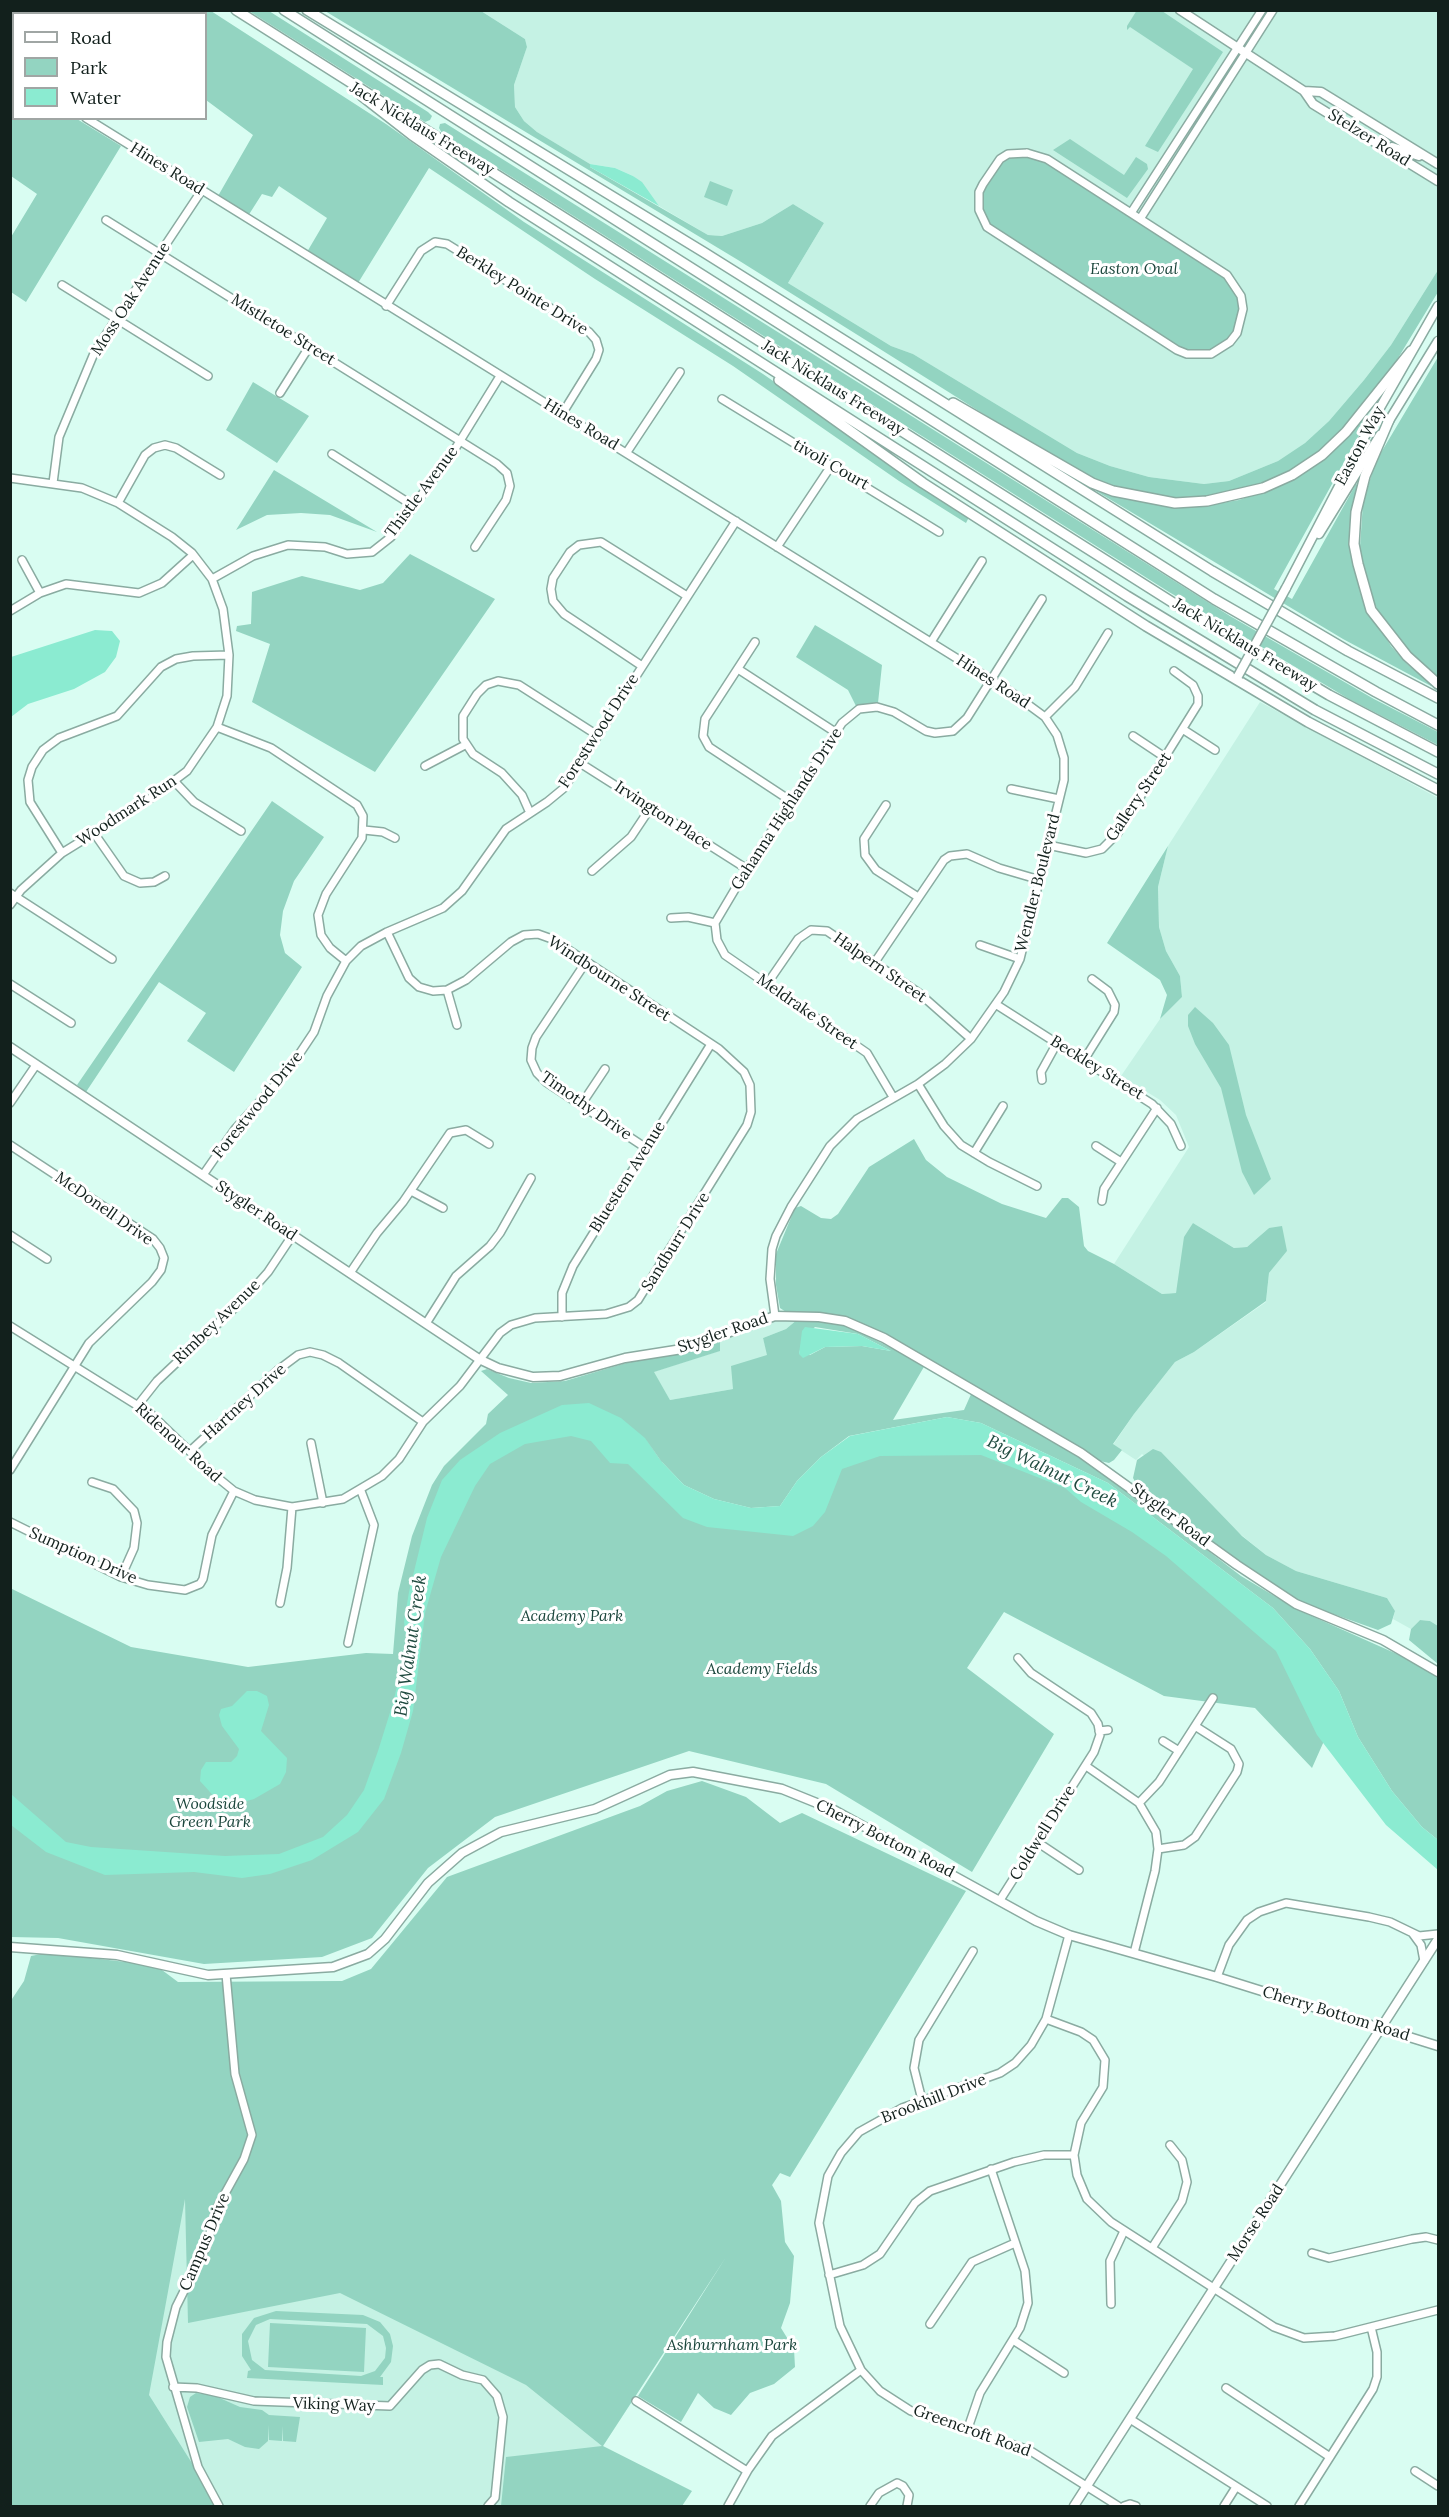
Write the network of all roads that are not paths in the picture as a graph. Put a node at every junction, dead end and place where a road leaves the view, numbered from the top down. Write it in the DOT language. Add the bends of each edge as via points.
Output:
graph roads {
  1 [pos="236,10"];
  2 [pos="284,10"];
  3 [pos="307,10"];
  4 [pos="1180,10"];
  5 [pos="1262,10"];
  6 [pos="1273,10"];
  7 [pos="1237,48"];
  8 [pos="1245,53"];
  9 [pos="344,81"];
  10 [pos="1304,91"];
  11 [pos="89,120"];
  12 [pos="1362,135"];
  13 [pos="1425,157"];
  14 [pos="1438,164"];
  15 [pos="1438,181"];
  16 [pos="201,190"];
  17 [pos="1131,213"];
  18 [pos="1140,219"];
  19 [pos="105,220"];
  20 [pos="705,253"];
  21 [pos="160,254"];
  22 [pos="62,285"];
  23 [pos="386,306"];
  24 [pos="1438,306"];
  25 [pos="116,319"];
  26 [pos="726,340"];
  27 [pos="1438,341"];
  28 [pos="309,347"];
  29 [pos="1411,351"];
  30 [pos="680,372"];
  31 [pos="208,376"];
  32 [pos="500,376"];
  33 [pos="280,393"];
  34 [pos="722,399"];
  35 [pos="562,414"];
  36 [pos="1389,420"];
  37 [pos="460,441"];
  38 [pos="627,452"];
  39 [pos="332,454"];
  40 [pos="831,466"];
  41 [pos="220,475"];
  42 [pos="10,478"];
  43 [pos="53,483"];
  44 [pos="118,503"];
  45 [pos="412,504"];
  46 [pos="736,521"];
  47 [pos="939,532"];
  48 [pos="475,547"];
  49 [pos="777,547"];
  50 [pos="193,555"];
  51 [pos="21,560"];
  52 [pos="982,561"];
  53 [pos="212,579"];
  54 [pos="1286,588"];
  55 [pos="40,592"];
  56 [pos="687,597"];
  57 [pos="1042,599"];
  58 [pos="10,610"];
  59 [pos="1108,633"];
  60 [pos="755,642"];
  61 [pos="931,642"];
  62 [pos="229,655"];
  63 [pos="642,666"];
  64 [pos="738,669"];
  65 [pos="1174,671"];
  66 [pos="1237,678"];
  67 [pos="992,680"];
  68 [pos="1438,684"];
  69 [pos="1438,698"];
  70 [pos="1045,717"];
  71 [pos="1438,725"];
  72 [pos="217,728"];
  73 [pos="1184,730"];
  74 [pos="835,732"];
  75 [pos="597,735"];
  76 [pos="1133,736"];
  77 [pos="465,745"];
  78 [pos="1061,746"];
  79 [pos="1215,750"];
  80 [pos="1438,752"];
  81 [pos="1166,758"];
  82 [pos="580,763"];
  83 [pos="424,766"];
  84 [pos="1438,774"];
  85 [pos="175,782"];
  86 [pos="1011,789"];
  87 [pos="1438,790"];
  88 [pos="1059,799"];
  89 [pos="791,801"];
  90 [pos="886,805"];
  91 [pos="651,807"];
  92 [pos="530,813"];
  93 [pos="364,830"];
  94 [pos="241,831"];
  95 [pos="94,833"];
  96 [pos="395,838"];
  97 [pos="1048,845"];
  98 [pos="62,853"];
  99 [pos="747,869"];
  100 [pos="592,871"];
  101 [pos="165,876"];
  102 [pos="1040,880"];
  103 [pos="13,895"];
  104 [pos="918,897"];
  105 [pos="10,905"];
  106 [pos="671,918"];
  107 [pos="715,922"];
  108 [pos="387,932"];
  109 [pos="980,945"];
  110 [pos="1020,958"];
  111 [pos="112,959"];
  112 [pos="346,961"];
  113 [pos="586,962"];
  114 [pos="876,962"];
  115 [pos="1092,980"];
  116 [pos="10,984"];
  117 [pos="767,984"];
  118 [pos="447,990"];
  119 [pos="997,1005"];
  120 [pos="71,1023"];
  121 [pos="457,1025"];
  122 [pos="971,1039"];
  123 [pos="1057,1043"];
  124 [pos="711,1044"];
  125 [pos="10,1047"];
  126 [pos="1084,1060"];
  127 [pos="36,1065"];
  128 [pos="605,1069"];
  129 [pos="1042,1080"];
  130 [pos="918,1084"];
  131 [pos="750,1085"];
  132 [pos="893,1098"];
  133 [pos="10,1103"];
  134 [pos="581,1105"];
  135 [pos="1003,1106"];
  136 [pos="1157,1108"];
  137 [pos="489,1144"];
  138 [pos="10,1145"];
  139 [pos="1096,1146"];
  140 [pos="1181,1146"];
  141 [pos="646,1148"];
  142 [pos="974,1154"];
  143 [pos="1121,1162"];
  144 [pos="203,1175"];
  145 [pos="531,1178"];
  146 [pos="1037,1186"];
  147 [pos="411,1191"];
  148 [pos="1102,1201"];
  149 [pos="443,1208"];
  150 [pos="10,1235"];
  151 [pos="292,1236"];
  152 [pos="46,1259"];
  153 [pos="350,1273"];
  154 [pos="774,1316"];
  155 [pos="562,1317"];
  156 [pos="427,1322"];
  157 [pos="10,1326"];
  158 [pos="479,1359"];
  159 [pos="74,1366"];
  160 [pos="138,1405"];
  161 [pos="423,1422"];
  162 [pos="311,1443"];
  163 [pos="190,1451"];
  164 [pos="10,1470"];
  165 [pos="92,1482"];
  166 [pos="234,1491"];
  167 [pos="361,1491"];
  168 [pos="323,1503"];
  169 [pos="292,1507"];
  170 [pos="10,1522"];
  171 [pos="121,1577"];
  172 [pos="280,1603"];
  173 [pos="348,1642"];
  174 [pos="1018,1658"];
  175 [pos="1438,1672"];
  176 [pos="1213,1698"];
  177 [pos="1195,1726"];
  178 [pos="1108,1730"];
  179 [pos="1099,1731"];
  180 [pos="1163,1741"];
  181 [pos="1179,1751"];
  182 [pos="1086,1766"];
  183 [pos="1139,1803"];
  184 [pos="1037,1842"];
  185 [pos="1158,1849"];
  186 [pos="1079,1870"];
  187 [pos="1000,1900"];
  188 [pos="1413,1934"];
  189 [pos="1438,1934"];
  190 [pos="1069,1935"];
  191 [pos="1438,1939"];
  192 [pos="10,1947"];
  193 [pos="973,1951"];
  194 [pos="1134,1953"];
  195 [pos="1425,1961"];
  196 [pos="226,1974"];
  197 [pos="1217,1977"];
  198 [pos="1046,2019"];
  199 [pos="1382,2028"];
  200 [pos="1438,2046"];
  201 [pos="922,2100"];
  202 [pos="1170,2145"];
  203 [pos="1074,2155"];
  204 [pos="991,2169"];
  205 [pos="1124,2231"];
  206 [pos="1438,2240"];
  207 [pos="1015,2243"];
  208 [pos="1152,2248"];
  209 [pos="1312,2253"];
  210 [pos="830,2275"];
  211 [pos="1214,2288"];
  212 [pos="1111,2304"];
  213 [pos="1438,2310"];
  214 [pos="930,2324"];
  215 [pos="1371,2327"];
  216 [pos="1013,2340"];
  217 [pos="861,2370"];
  218 [pos="1064,2373"];
  219 [pos="173,2387"];
  220 [pos="1227,2388"];
  221 [pos="636,2401"];
  222 [pos="1130,2419"];
  223 [pos="968,2428"];
  224 [pos="1330,2457"];
  225 [pos="747,2471"];
  226 [pos="1415,2471"];
  227 [pos="1087,2486"];
  228 [pos="1438,2486"];
  229 [pos="1236,2487"];
  230 [pos="219,2506"];
  231 [pos="488,2506"];
  232 [pos="728,2506"];
  233 [pos="870,2506"];
  234 [pos="907,2506"];
  235 [pos="1074,2506"];
  236 [pos="1118,2506"];
  237 [pos="1124,2506"];
  238 [pos="1136,2506"];
  239 [pos="1224,2506"];
  240 [pos="1267,2506"];
  241 [pos="1299,2506"];
  1 -- 9 [label="highway, Jack Nicklaus Freeway"];
  2 -- 71 [label="highway, Jack Nicklaus Freeway" via="1214,599"];
  3 -- 20 [label="highway"];
  4 -- 7 [label="main road, Stelzer Road"];
  5 -- 7 [label="street"];
  6 -- 8 [label="street"];
  7 -- 8 [label="main road, Stelzer Road"];
  7 -- 17 [label="street"];
  8 -- 10 [label="main road, Stelzer Road"];
  8 -- 18 [label="street"];
  9 -- 26 [label="highway" via="412,135 509,202"];
  9 -- 80 [label="highway, Jack Nicklaus Freeway" via="400,112 1185,610 1329,695"];
  10 -- 12 [label="main road, Stelzer Road" via="1313,104"];
  10 -- 13 [label="main road, Stelzer Road" via="1321,92"];
  11 -- 16 [label="street, Hines Road"];
  12 -- 13 [label="main road" via="1369,133 1398,151"];
  12 -- 15 [label="main road, Stelzer Road"];
  13 -- 14 [label="main road, Stelzer Road"];
  16 -- 21 [label="street, Moss Oak Avenue"];
  16 -- 23 [label="street, Hines Road"];
  17 -- 18 [label="street"];
  17 -- 18 [label="street" via="1047,159 1027,153 1008,154 994,165 982,183 978,201 982,219 994,233 1177,350 1198,355 1222,349 1237,333 1241,322 1243,309 1235,285 1217,268"];
  19 -- 21 [label="street, Mistletoe Street"];
  20 -- 29 [label="highway" via="916,382 1092,483 1175,503 1236,496 1292,475 1346,432"];
  20 -- 69 [label="highway" via="1202,565 1348,651"];
  21 -- 25 [label="street, Moss Oak Avenue"];
  21 -- 28 [label="street, Mistletoe Street"];
  22 -- 25 [label="street"];
  23 -- 32 [label="street, Hines Road"];
  23 -- 35 [label="street, Berkley Pointe Drive" via="421,251 435,242 447,244 596,340 596,359"];
  24 -- 29 [label="main road, Easton Way"];
  25 -- 31 [label="street"];
  25 -- 43 [label="street, Moss Oak Avenue" via="95,351 59,437"];
  26 -- 66 [label="highway" via="923,483"];
  26 -- 84 [label="highway" via="1146,608 1315,710"];
  27 -- 36 [label="main road, Easton Way"];
  28 -- 33 [label="street"];
  28 -- 37 [label="street, Mistletoe Street"];
  29 -- 54 [label="main road, Easton Way"];
  30 -- 38 [label="street"];
  32 -- 35 [label="street, Hines Road"];
  32 -- 37 [label="street, Thistle Avenue"];
  34 -- 40 [label="street, tivoli Court"];
  35 -- 38 [label="street, Hines Road"];
  36 -- 54 [label="main road, Easton Way"];
  36 -- 68 [label="highway" via="1365,476 1356,512 1354,544 1371,610 1407,656"];
  37 -- 45 [label="street, Thistle Avenue"];
  37 -- 48 [label="street, Mistletoe Street" via="507,473 510,486 506,500"];
  38 -- 46 [label="street, Hines Road"];
  39 -- 45 [label="street"];
  40 -- 47 [label="street, tivoli Court"];
  40 -- 49 [label="street, tivoli Court"];
  41 -- 44 [label="street" via="176,448 154,448 145,455"];
  42 -- 43 [label="street, Woodmark Run"];
  43 -- 44 [label="street, Woodmark Run" via="82,488"];
  44 -- 50 [label="street, Woodmark Run"];
  45 -- 53 [label="street, Thistle Avenue" via="391,537 372,552 347,554 326,547 288,545 253,556"];
  46 -- 49 [label="street, Hines Road"];
  46 -- 56 [label="street, Forestwood Drive"];
  49 -- 61 [label="street, Hines Road"];
  50 -- 53 [label="street, Woodmark Run"];
  50 -- 55 [label="street" via="162,583 139,593 66,584"];
  51 -- 55 [label="street"];
  52 -- 61 [label="street"];
  53 -- 62 [label="street, Woodmark Run" via="223,609"];
  54 -- 66 [label="main road, Easton Way, bridge"];
  55 -- 58 [label="street"];
  56 -- 63 [label="street, Forestwood Drive"];
  56 -- 63 [label="street" via="601,542 579,545 561,565 553,578 553,601 564,614"];
  57 -- 67 [label="street, Gahanna Highlands Drive"];
  59 -- 70 [label="street" via="1075,687"];
  60 -- 64 [label="street"];
  61 -- 67 [label="street, Hines Road"];
  62 -- 72 [label="street, Woodmark Run" via="227,696"];
  62 -- 98 [label="street" via="176,659 161,667 117,716 59,738 43,750 28,780 30,802"];
  63 -- 75 [label="street, Forestwood Drive"];
  64 -- 74 [label="street"];
  64 -- 89 [label="street" via="705,719 703,736 709,747"];
  65 -- 73 [label="street, Gallery Street" via="1193,685 1198,696"];
  66 -- 87 [label="highway" via="1344,742"];
  67 -- 70 [label="street, Hines Road"];
  67 -- 74 [label="street, Gahanna Highlands Drive" via="967,718 953,730 926,731 877,707 859,709"];
  70 -- 78 [label="street, Hines Road"];
  72 -- 85 [label="street, Woodmark Run"];
  72 -- 93 [label="street" via="271,748 343,794 357,805"];
  73 -- 79 [label="street"];
  73 -- 81 [label="street, Gallery Street"];
  74 -- 89 [label="street, Gahanna Highlands Drive"];
  75 -- 77 [label="street" via="508,681 486,685 470,704 461,727"];
  75 -- 82 [label="street, Forestwood Drive"];
  76 -- 81 [label="street"];
  77 -- 83 [label="street"];
  77 -- 92 [label="street" via="502,773 522,795"];
  78 -- 88 [label="street, Wendler Boulevard" via="1064,780"];
  81 -- 97 [label="street, Gallery Street" via="1117,834 1102,849 1086,853"];
  82 -- 91 [label="street, Irvington Place"];
  82 -- 92 [label="street, Forestwood Drive" via="564,788"];
  85 -- 94 [label="street" via="194,802"];
  85 -- 95 [label="street, Woodmark Run"];
  86 -- 88 [label="street"];
  88 -- 97 [label="street, Wendler Boulevard"];
  89 -- 99 [label="street, Gahanna Highlands Drive"];
  90 -- 104 [label="street" via="864,839 865,855 876,870"];
  91 -- 99 [label="street, Irvington Place"];
  91 -- 100 [label="street" via="631,837"];
  92 -- 108 [label="street, Forestwood Drive" via="506,828 462,891 443,908"];
  93 -- 96 [label="street"];
  93 -- 112 [label="street" via="358,846 320,904 318,915 321,935"];
  95 -- 98 [label="street, Woodmark Run"];
  95 -- 101 [label="street" via="124,876 140,883"];
  97 -- 102 [label="street, Wendler Boulevard"];
  98 -- 103 [label="street, Woodmark Run"];
  99 -- 107 [label="street, Gahanna Highlands Drive"];
  102 -- 104 [label="street" via="956,854 944,860"];
  102 -- 110 [label="street, Wendler Boulevard"];
  103 -- 105 [label="street, Woodmark Run"];
  103 -- 111 [label="street"];
  104 -- 114 [label="street"];
  106 -- 107 [label="street"];
  107 -- 117 [label="street, Meldrake Street" via="724,955"];
  108 -- 112 [label="street, Forestwood Drive" via="361,946"];
  108 -- 118 [label="street" via="409,978 419,987"];
  109 -- 110 [label="street"];
  110 -- 119 [label="street, Wendler Boulevard"];
  112 -- 144 [label="street, Forestwood Drive" via="314,1032 290,1068 235,1128"];
  113 -- 118 [label="street, Windbourne Street" via="552,939 524,935"];
  113 -- 124 [label="street, Windbourne Street"];
  113 -- 134 [label="street, Timothy Drive" via="536,1038 531,1060 546,1082"];
  114 -- 117 [label="street, Halpern Street" via="827,931 811,930 798,939"];
  114 -- 122 [label="street, Halpern Street"];
  115 -- 126 [label="street" via="1108,991 1115,1005"];
  116 -- 120 [label="street"];
  117 -- 132 [label="street, Meldrake Street" via="867,1053"];
  118 -- 121 [label="street"];
  119 -- 122 [label="street, Wendler Boulevard"];
  119 -- 123 [label="street, Beckley Street"];
  122 -- 130 [label="street, Wendler Boulevard"];
  123 -- 126 [label="street, Beckley Street"];
  123 -- 129 [label="street" via="1041,1072"];
  124 -- 131 [label="street, Windbourne Street" via="744,1072"];
  124 -- 141 [label="street, Bluestem Avenue"];
  125 -- 127 [label="main road, Stygler Road"];
  126 -- 136 [label="street, Beckley Street"];
  127 -- 133 [label="street"];
  127 -- 144 [label="main road, Stygler Road"];
  128 -- 134 [label="street"];
  130 -- 132 [label="street, Wendler Boulevard"];
  130 -- 142 [label="street" via="951,1135"];
  131 -- 155 [label="street, Sandburr Drive" via="751,1112 747,1125 646,1292 618,1311"];
  132 -- 154 [label="street, Wendler Boulevard" via="857,1119 830,1146 790,1207 772,1249"];
  134 -- 141 [label="street, Timothy Drive"];
  135 -- 142 [label="street"];
  136 -- 140 [label="street, Beckley Street" via="1171,1124"];
  136 -- 143 [label="street"];
  137 -- 147 [label="street" via="466,1130 450,1133"];
  138 -- 159 [label="street, McDonell Drive" via="153,1239 164,1258 152,1282 103,1328"];
  139 -- 143 [label="street"];
  141 -- 155 [label="street, Bluestem Avenue" via="573,1266 562,1293"];
  142 -- 146 [label="street"];
  143 -- 148 [label="street" via="1104,1189"];
  144 -- 151 [label="main road, Stygler Road"];
  145 -- 156 [label="street" via="500,1233 456,1276"];
  147 -- 149 [label="street"];
  147 -- 153 [label="street" via="376,1233"];
  150 -- 152 [label="street"];
  151 -- 153 [label="main road, Stygler Road"];
  151 -- 160 [label="street, Rimbey Avenue" via="244,1299 157,1381"];
  153 -- 156 [label="main road, Stygler Road"];
  154 -- 158 [label="main road, Stygler Road" via="682,1349 625,1358 560,1376 522,1376"];
  154 -- 175 [label="main road, Stygler Road" via="833,1319 884,1338 1100,1464 1296,1604 1383,1640"];
  155 -- 158 [label="street, Sandburr Drive" via="511,1325"];
  156 -- 158 [label="main road, Stygler Road"];
  157 -- 159 [label="street, Ridenour Road"];
  158 -- 161 [label="street, Ridenour Road" via="460,1386"];
  159 -- 160 [label="street, Ridenour Road"];
  159 -- 164 [label="street"];
  160 -- 163 [label="street, Ridenour Road"];
  161 -- 163 [label="street, Hartney Drive" via="339,1363 310,1352 298,1355 278,1370"];
  161 -- 167 [label="street, Ridenour Road" via="399,1459"];
  162 -- 168 [label="street"];
  163 -- 166 [label="street, Ridenour Road"];
  165 -- 171 [label="street" via="113,1489 134,1511 134,1548"];
  166 -- 169 [label="street, Ridenour Road" via="255,1500"];
  166 -- 171 [label="street, Sumption Drive" via="213,1535 200,1584 176,1590"];
  167 -- 168 [label="street, Ridenour Road"];
  167 -- 173 [label="street" via="374,1525"];
  168 -- 169 [label="street, Ridenour Road"];
  169 -- 172 [label="street"];
  170 -- 171 [label="street, Sumption Drive"];
  174 -- 179 [label="street" via="1031,1673 1091,1713"];
  176 -- 177 [label="street"];
  177 -- 181 [label="street"];
  177 -- 185 [label="street" via="1231,1749 1239,1764 1237,1772 1195,1837 1184,1845"];
  178 -- 179 [label="street"];
  179 -- 182 [label="street, Coldwell Drive"];
  180 -- 181 [label="street"];
  181 -- 183 [label="street" via="1159,1782"];
  182 -- 183 [label="street"];
  182 -- 184 [label="street, Coldwell Drive"];
  183 -- 185 [label="street" via="1153,1823"];
  184 -- 186 [label="street"];
  184 -- 187 [label="street, Coldwell Drive"];
  185 -- 194 [label="street"];
  187 -- 190 [label="main road, Cherry Bottom Road"];
  187 -- 196 [label="main road, Cherry Bottom Road" via="834,1810 782,1789 693,1772 670,1775 595,1809 501,1832 462,1853 428,1882 385,1939 368,1954 333,1967"];
  188 -- 189 [label="street"];
  188 -- 195 [label="street"];
  188 -- 197 [label="street" via="1369,1917 1294,1903 1274,1905 1242,1925 1228,1945"];
  190 -- 194 [label="main road, Cherry Bottom Road"];
  190 -- 198 [label="street, Brookhill Drive"];
  191 -- 195 [label="main road, Morse Road"];
  192 -- 196 [label="main road, Cherry Bottom Road" via="117,1956 208,1975"];
  193 -- 201 [label="street" via="919,2040 914,2068"];
  194 -- 197 [label="main road, Cherry Bottom Road"];
  195 -- 199 [label="main road, Morse Road"];
  196 -- 219 [label="street, Campus Drive" via="235,2074 252,2135 244,2159 217,2208 206,2247 176,2307 166,2356"];
  197 -- 199 [label="main road, Cherry Bottom Road"];
  198 -- 201 [label="street, Brookhill Drive" via="1031,2045 1000,2073"];
  198 -- 203 [label="street" via="1093,2040 1105,2060 1103,2086 1081,2123"];
  199 -- 200 [label="main road, Cherry Bottom Road"];
  199 -- 211 [label="main road, Morse Road"];
  201 -- 210 [label="street, Brookhill Drive" via="865,2128 833,2164 819,2212"];
  202 -- 208 [label="street" via="1182,2160 1187,2182 1182,2201"];
  203 -- 204 [label="street" via="1044,2155"];
  203 -- 205 [label="street" via="1087,2199"];
  204 -- 207 [label="street"];
  204 -- 210 [label="street" via="930,2191 915,2203 880,2254 863,2265"];
  205 -- 208 [label="street"];
  205 -- 212 [label="street" via="1110,2261"];
  206 -- 209 [label="street" via="1412,2239 1329,2258"];
  207 -- 214 [label="street" via="972,2262"];
  207 -- 216 [label="street" via="1025,2271 1028,2303"];
  208 -- 211 [label="street"];
  210 -- 217 [label="street, Brookhill Drive" via="840,2326"];
  211 -- 215 [label="street" via="1274,2326 1304,2338 1335,2336"];
  211 -- 222 [label="main road, Morse Road"];
  213 -- 215 [label="street"];
  215 -- 224 [label="street" via="1377,2352 1375,2383"];
  216 -- 218 [label="street"];
  216 -- 223 [label="street" via="980,2393"];
  217 -- 223 [label="street, Greencroft Road" via="880,2391 911,2410"];
  217 -- 225 [label="street" via="779,2430"];
  219 -- 230 [label="street, Campus Drive" via="198,2467"];
  219 -- 231 [label="street, Viking Way" via="197,2388 254,2401 390,2406 430,2365 439,2364 483,2380 498,2396 503,2417 495,2498"];
  220 -- 224 [label="street"];
  221 -- 225 [label="street"];
  222 -- 227 [label="main road, Morse Road"];
  222 -- 229 [label="street"];
  223 -- 227 [label="street, Greencroft Road" via="1029,2450"];
  224 -- 241 [label="street"];
  225 -- 232 [label="street"];
  226 -- 228 [label="street"];
  227 -- 235 [label="main road, Morse Road"];
  227 -- 236 [label="street, Greencroft Road"];
  229 -- 239 [label="street"];
  229 -- 240 [label="street"];
  233 -- 234 [label="street" via="879,2493 897,2483 909,2495"];
  237 -- 238 [label="street"];
}
